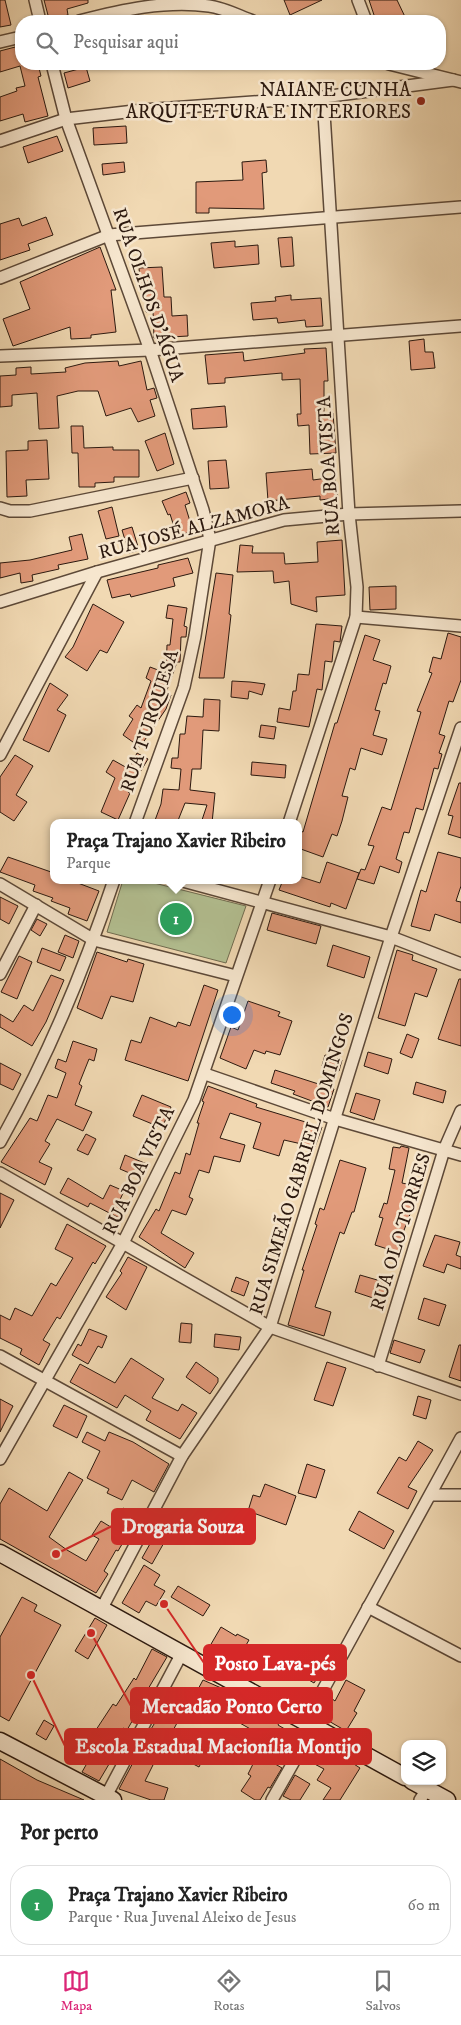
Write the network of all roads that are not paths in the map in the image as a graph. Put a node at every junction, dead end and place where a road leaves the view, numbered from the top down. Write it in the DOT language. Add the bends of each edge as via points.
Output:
graph roads {
  1 [pos="35,0"];
  2 [pos="221,0"];
  3 [pos="358,0"];
  4 [pos="210,6"];
  5 [pos="39,15"];
  6 [pos="103,15"];
  7 [pos="236,15"];
  8 [pos="364,15"];
  9 [pos="15,38"];
  10 [pos="0,42"];
  11 [pos="54,70"];
  12 [pos="413,70"];
  13 [pos="457,81"];
  14 [pos="324,97"];
  15 [pos="66,119"];
  16 [pos="0,141"];
  17 [pos="461,207"];
  18 [pos="330,217"];
  19 [pos="109,235"];
  20 [pos="0,278"];
  21 [pos="461,326"];
  22 [pos="337,336"];
  23 [pos="150,350"];
  24 [pos="0,356"];
  25 [pos="193,478"];
  26 [pos="0,508"];
  27 [pos="461,512"];
  28 [pos="349,514"];
  29 [pos="210,539"];
  30 [pos="97,572"];
  31 [pos="0,602"];
  32 [pos="356,617"];
  33 [pos="461,626"];
  34 [pos="461,728"];
  35 [pos="0,755"];
  36 [pos="136,819"];
  37 [pos="290,819"];
  38 [pos="0,884"];
  39 [pos="113,884"];
  40 [pos="194,884"];
  41 [pos="269,884"];
  42 [pos="263,902"];
  43 [pos="36,905"];
  44 [pos="391,937"];
  45 [pos="94,940"];
  46 [pos="461,964"];
  47 [pos="0,974"];
  48 [pos="236,976"];
  49 [pos="204,1074"];
  50 [pos="461,1111"];
  51 [pos="335,1119"];
  52 [pos="0,1142"];
  53 [pos="444,1150"];
  54 [pos="461,1154"];
  55 [pos="0,1173"];
  56 [pos="123,1243"];
  57 [pos="270,1327"];
  58 [pos="0,1356"];
  59 [pos="378,1366"];
  60 [pos="45,1382"];
  61 [pos="461,1394"];
  62 [pos="461,1438"];
  63 [pos="182,1456"];
  64 [pos="0,1459"];
  65 [pos="431,1495"];
  66 [pos="461,1495"];
  67 [pos="0,1553"];
  68 [pos="368,1607"];
  69 [pos="102,1608"];
  70 [pos="182,1653"];
  71 [pos="461,1656"];
  72 [pos="310,1723"];
  73 [pos="0,1741"];
  74 [pos="401,1775"];
  75 [pos="415,1785"];
  76 [pos="423,1795"];
  77 [pos="107,1799"];
  78 [pos="272,1800"];
  79 [pos="447,1800"];
  1 -- 5 [label="street"];
  2 -- 4 [label="street"];
  3 -- 8 [label="street"];
  4 -- 6 [label="street" via="174,3"];
  4 -- 7 [label="street"];
  9 -- 10 [label="street"];
  11 -- 15 [label="street, RUA OLHOS D'ÁGUA"];
  12 -- 13 [label="street"];
  13 -- 14 [label="street"];
  14 -- 15 [label="street"];
  14 -- 18 [label="street, RUA BOA VISTA"];
  15 -- 16 [label="street"];
  15 -- 19 [label="street, RUA OLHOS D'ÁGUA"];
  17 -- 18 [label="street"];
  18 -- 19 [label="street"];
  18 -- 22 [label="street, RUA BOA VISTA"];
  19 -- 20 [label="street"];
  19 -- 23 [label="street, RUA OLHOS D'ÁGUA"];
  21 -- 22 [label="street"];
  22 -- 23 [label="street"];
  22 -- 28 [label="street, RUA BOA VISTA"];
  23 -- 24 [label="street"];
  23 -- 25 [label="street, RUA OLHOS D'ÁGUA"];
  25 -- 26 [label="street" via="30,511"];
  25 -- 29 [label="street, RUA OLHOS D'ÁGUA"];
  27 -- 28 [label="street, RUA JOSÉ ALZAMORA"];
  28 -- 29 [label="street, RUA JOSÉ ALZAMORA" via="284,520"];
  28 -- 32 [label="street, RUA BOA VISTA" via="357,587"];
  29 -- 30 [label="street, RUA JOSÉ ALZAMORA"];
  29 -- 36 [label="street, RUA TURQUESA" via="184,687"];
  30 -- 31 [label="street, RUA JOSÉ ALZAMORA"];
  30 -- 35 [label="street"];
  32 -- 33 [label="street"];
  32 -- 37 [label="street, RUA BOA VISTA"];
  34 -- 44 [label="street, RUA SIMEÃO GABRIEL DOMINGOS"];
  38 -- 43 [label="street"];
  39 -- 45 [label="street"];
  40 -- 42 [label="street"];
  41 -- 42 [label="street, RUA BOA VISTA"];
  42 -- 44 [label="street"];
  42 -- 48 [label="street, RUA BOA VISTA"];
  43 -- 45 [label="street"];
  43 -- 47 [label="street"];
  44 -- 46 [label="street"];
  44 -- 51 [label="street, RUA SIMEÃO GABRIEL DOMINGOS"];
  45 -- 48 [label="street"];
  45 -- 52 [label="street" via="35,1080"];
  48 -- 49 [label="street, RUA BOA VISTA"];
  49 -- 51 [label="street"];
  49 -- 56 [label="street, RUA BOA VISTA"];
  50 -- 53 [label="street, RUA OLO TORRES"];
  51 -- 53 [label="street"];
  51 -- 57 [label="street, RUA SIMEÃO GABRIEL DOMINGOS"];
  53 -- 54 [label="street"];
  53 -- 59 [label="street, RUA OLO TORRES"];
  55 -- 56 [label="street"];
  56 -- 57 [label="street"];
  56 -- 60 [label="street, RUA BOA VISTA"];
  57 -- 59 [label="street"];
  57 -- 63 [label="street, RUA SIMEÃO GABRIEL DOMINGOS"];
  58 -- 60 [label="street"];
  59 -- 61 [label="street"];
  60 -- 63 [label="street"];
  60 -- 64 [label="street, RUA BOA VISTA"];
  62 -- 65 [label="street"];
  63 -- 69 [label="street, RUA SIMEÃO GABRIEL DOMINGOS"];
  65 -- 66 [label="street"];
  65 -- 68 [label="street"];
  67 -- 69 [label="main road"];
  68 -- 71 [label="street"];
  68 -- 72 [label="street"];
  69 -- 70 [label="main road"];
  70 -- 72 [label="main road"];
  70 -- 77 [label="street"];
  72 -- 74 [label="main road"];
  72 -- 78 [label="street"];
  73 -- 77 [label="main road"];
  75 -- 76 [label="main road"];
  76 -- 79 [label="main road"];
}
